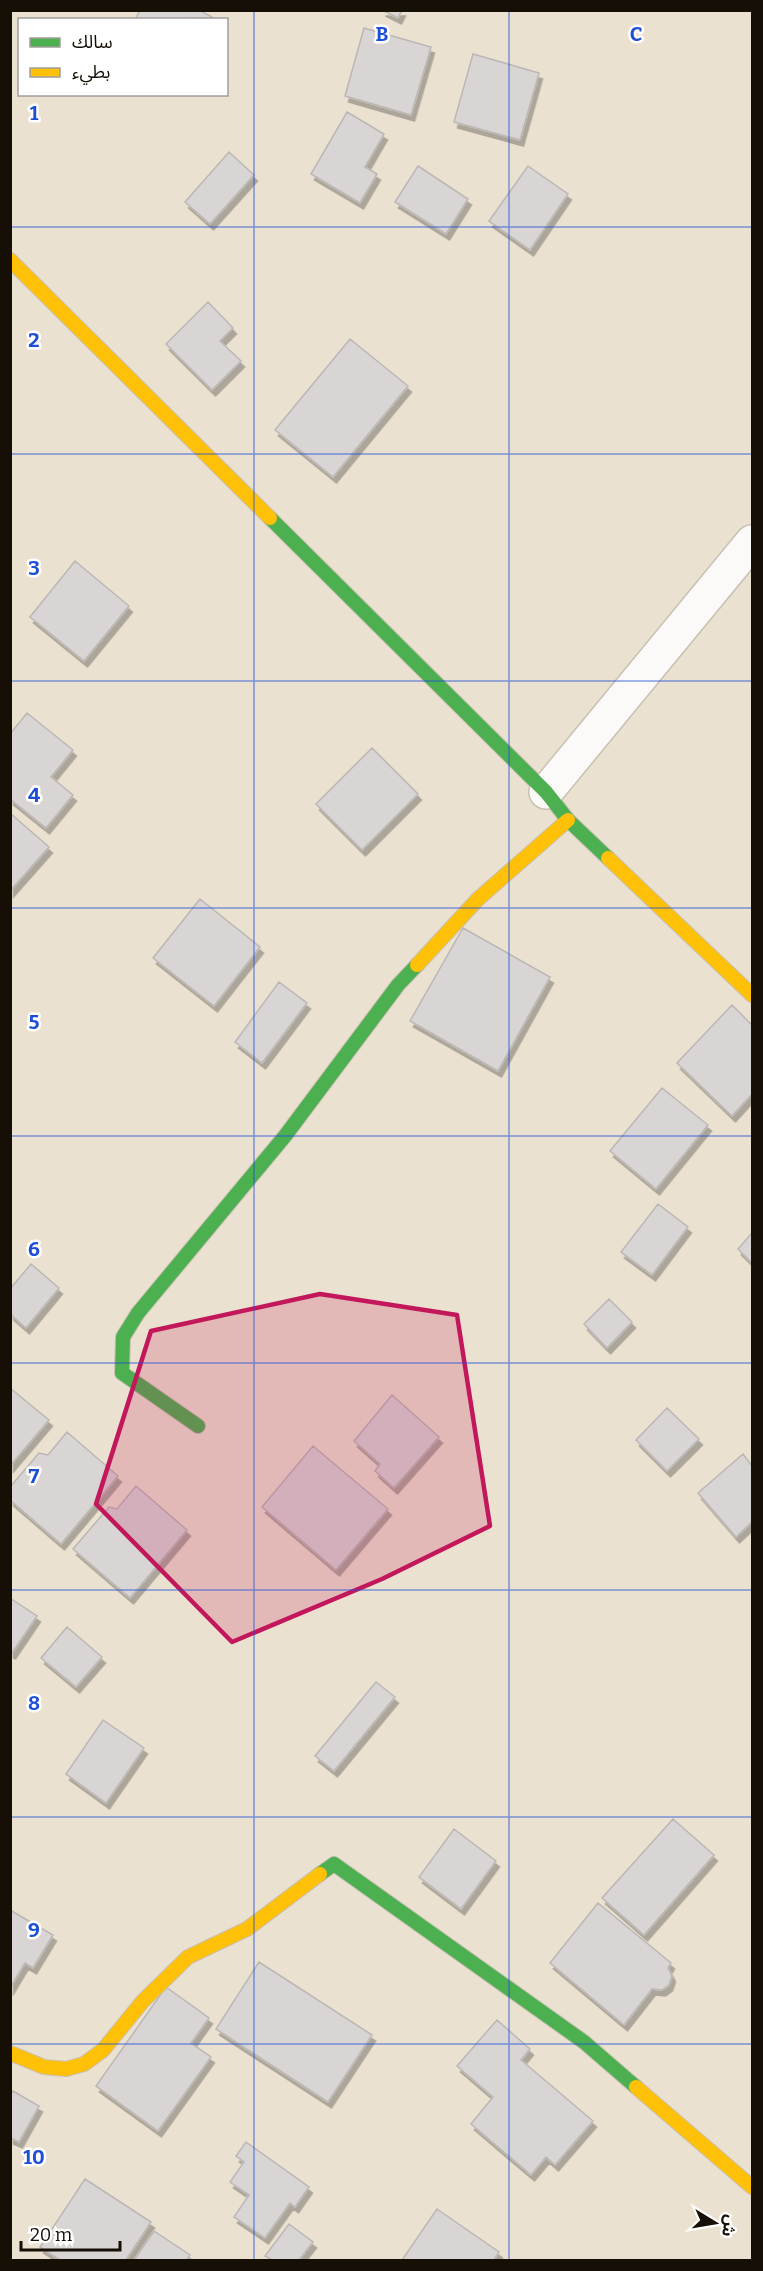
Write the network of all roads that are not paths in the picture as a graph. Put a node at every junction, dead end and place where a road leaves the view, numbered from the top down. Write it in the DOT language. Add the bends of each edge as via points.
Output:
graph roads {
  1 [pos="10,260"];
  2 [pos="753,542"];
  3 [pos="546,792"];
  4 [pos="568,820"];
  5 [pos="753,995"];
  6 [pos="198,1426"];
  7 [pos="10,2053"];
  8 [pos="753,2187"];
  1 -- 3 [label="street"];
  2 -- 3 [label="street"];
  3 -- 4 [label="street"];
  4 -- 5 [label="street"];
  4 -- 6 [label="street" via="478,899 398,986 285,1136 138,1313 123,1337 123,1372"];
  7 -- 8 [label="street" via="44,2067 66,2069 84,2064 103,2050 143,2001 188,1958 247,1929 333,1864 584,2042"];
}
